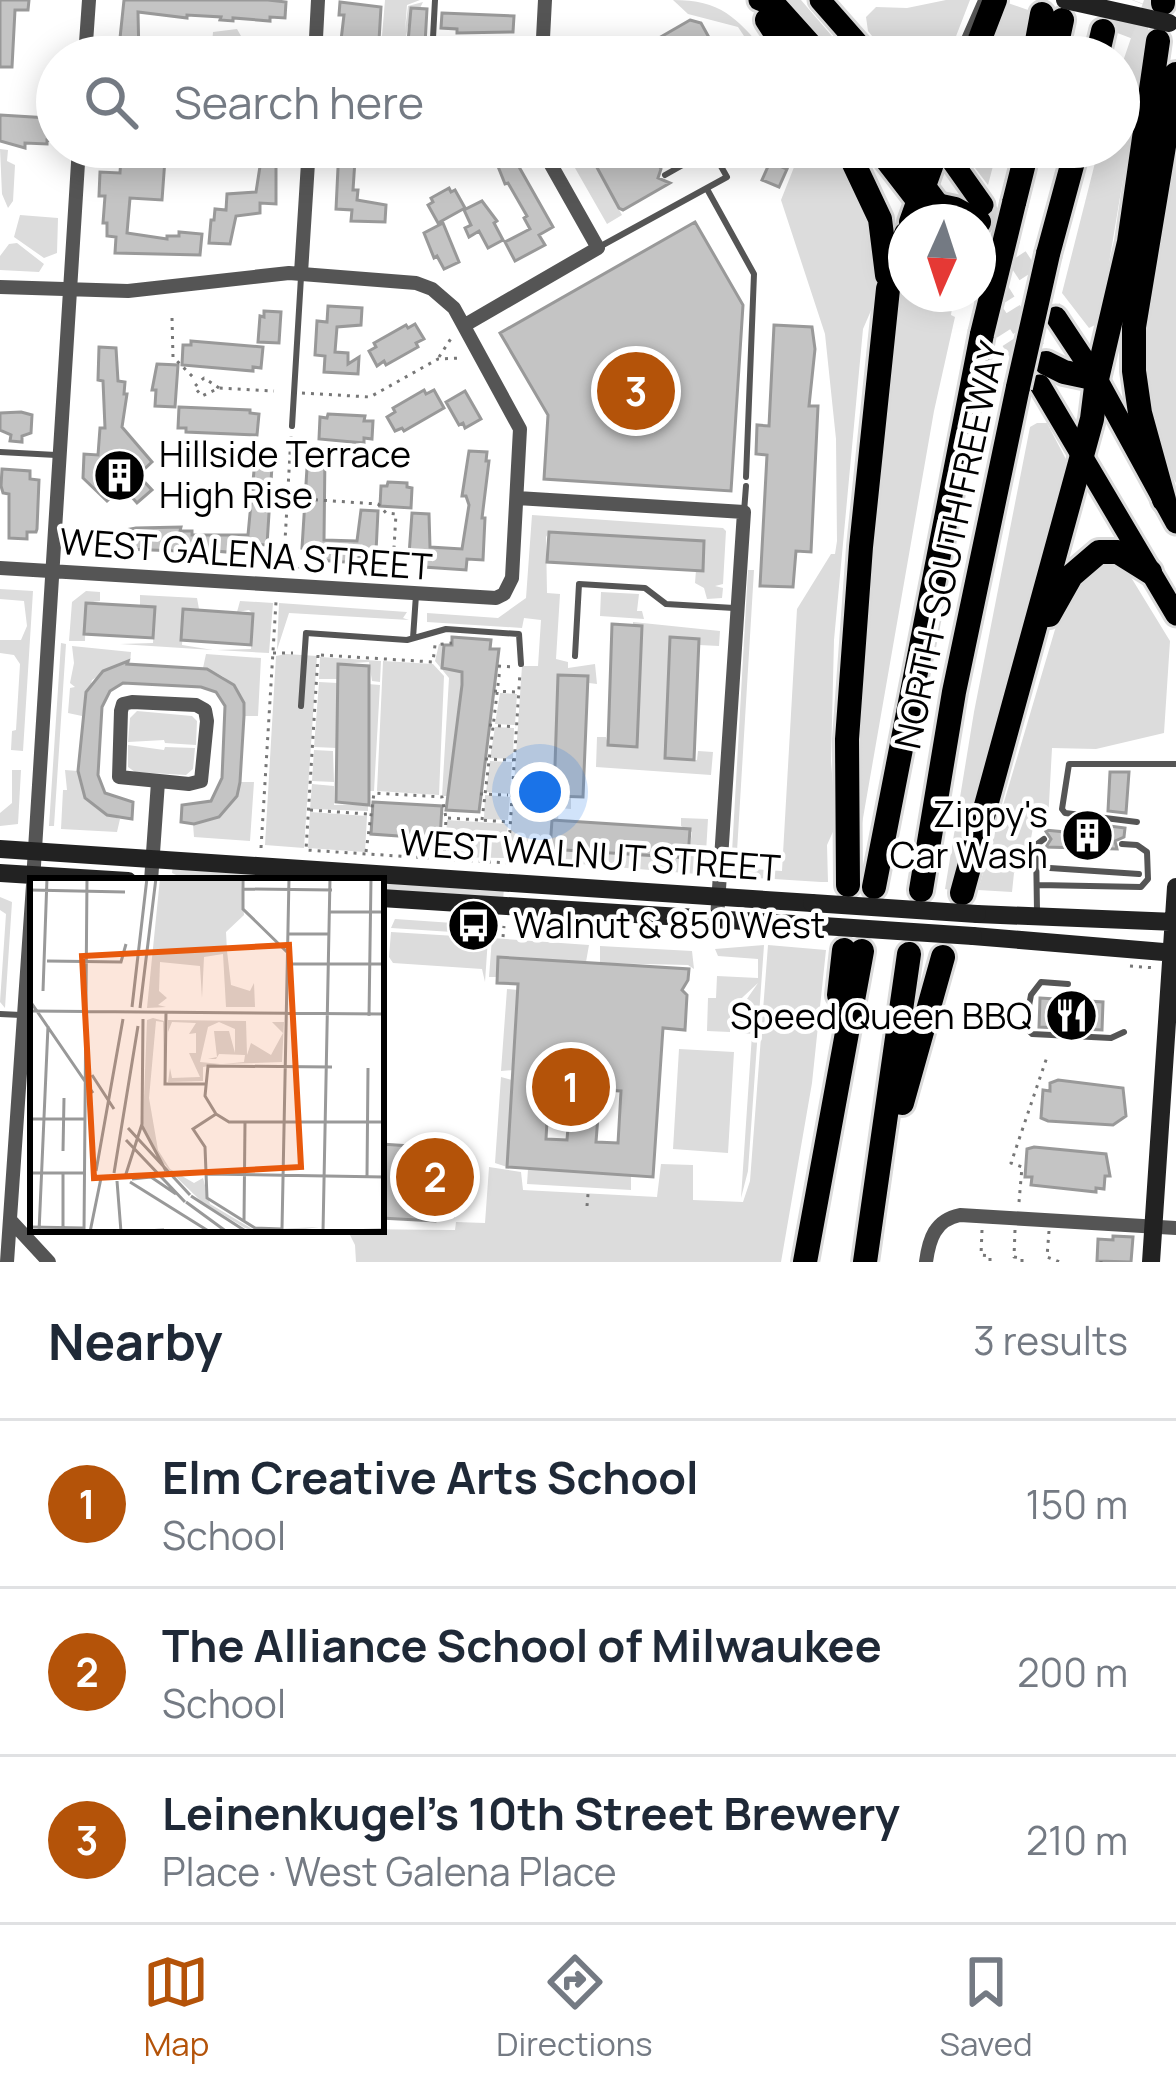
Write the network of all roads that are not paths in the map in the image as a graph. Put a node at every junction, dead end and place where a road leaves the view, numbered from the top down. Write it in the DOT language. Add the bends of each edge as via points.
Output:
graph roads {
  1 [pos="89,0"];
  2 [pos="318,0"];
  3 [pos="435,0"];
  4 [pos="545,0"];
  5 [pos="748,0"];
  6 [pos="820,0"];
  7 [pos="982,0"];
  8 [pos="995,0"];
  9 [pos="763,10"];
  10 [pos="1056,11"];
  11 [pos="1165,17"];
  12 [pos="86,36"];
  13 [pos="316,36"];
  14 [pos="433,36"];
  15 [pos="543,36"];
  16 [pos="781,36"];
  17 [pos="804,36"];
  18 [pos="852,36"];
  19 [pos="966,36"];
  20 [pos="981,36"];
  21 [pos="1176,74"];
  22 [pos="78,168"];
  23 [pos="308,168"];
  24 [pos="553,168"];
  25 [pos="677,168"];
  26 [pos="722,168"];
  27 [pos="856,168"];
  28 [pos="893,168"];
  29 [pos="908,168"];
  30 [pos="937,168"];
  31 [pos="953,168"];
  32 [pos="1022,168"];
  33 [pos="1071,168"];
  34 [pos="665,175"];
  35 [pos="707,189"];
  36 [pos="925,204"];
  37 [pos="927,204"];
  38 [pos="931,204"];
  39 [pos="975,204"];
  40 [pos="598,248"];
  41 [pos="302,273"];
  42 [pos="0,287"];
  43 [pos="888,289"];
  44 [pos="70,291"];
  45 [pos="1056,317"];
  46 [pos="465,326"];
  47 [pos="1034,378"];
  48 [pos="1097,379"];
  49 [pos="292,429"];
  50 [pos="0,452"];
  51 [pos="1083,453"];
  52 [pos="59,455"];
  53 [pos="517,498"];
  54 [pos="1170,511"];
  55 [pos="744,512"];
  56 [pos="0,568"];
  57 [pos="53,572"];
  58 [pos="1150,572"];
  59 [pos="416,595"];
  60 [pos="738,608"];
  61 [pos="1176,615"];
  62 [pos="413,638"];
  63 [pos="1029,655"];
  64 [pos="575,656"];
  65 [pos="520,664"];
  66 [pos="301,706"];
  67 [pos="1176,764"];
  68 [pos="158,782"];
  69 [pos="1137,822"];
  70 [pos="1044,839"];
  71 [pos="1122,844"];
  72 [pos="0,849"];
  73 [pos="35,852"];
  74 [pos="153,860"];
  75 [pos="1035,867"];
  76 [pos="0,873"];
  77 [pos="1138,874"];
  78 [pos="33,878"];
  79 [pos="152,878"];
  80 [pos="365,878"];
  81 [pos="30,880"];
  82 [pos="384,880"];
  83 [pos="848,885"];
  84 [pos="1039,885"];
  85 [pos="1176,886"];
  86 [pos="874,887"];
  87 [pos="921,890"];
  88 [pos="384,898"];
  89 [pos="969,903"];
  90 [pos="718,908"];
  91 [pos="1033,915"];
  92 [pos="1175,922"];
  93 [pos="30,932"];
  94 [pos="1026,941"];
  95 [pos="853,951"];
  96 [pos="1174,952"];
  97 [pos="909,954"];
  98 [pos="943,956"];
  99 [pos="1068,984"];
  100 [pos="0,1014"];
  101 [pos="25,1016"];
  102 [pos="1124,1032"];
  103 [pos="1171,1034"];
  104 [pos="1168,1114"];
  105 [pos="8,1156"];
  106 [pos="877,1192"];
  107 [pos="12,1222"];
  108 [pos="1153,1226"];
  109 [pos="1176,1228"];
  110 [pos="7,1262"];
  111 [pos="50,1262"];
  112 [pos="805,1262"];
  113 [pos="865,1262"];
  114 [pos="926,1262"];
  115 [pos="1150,1262"];
  1 -- 12 [label="street"];
  2 -- 13 [label="street"];
  3 -- 14 [label="lane"];
  4 -- 15 [label="street"];
  5 -- 9 [label="main road"];
  6 -- 18 [label="main road"];
  7 -- 19 [label="lane"];
  8 -- 20 [label="highway"];
  9 -- 16 [label="highway"];
  9 -- 17 [label="main road" via="778,7"];
  10 -- 11 [label="main road, bridge"];
  11 -- 48 [label="highway" via="1129,242"];
  21 -- 54 [label="highway" via="1134,327 1140,413"];
  22 -- 44 [label="street"];
  23 -- 41 [label="street"];
  24 -- 40 [label="street"];
  25 -- 34 [label="lane"];
  26 -- 35 [label="lane" via="728,177"];
  27 -- 43 [label="highway" via="880,219"];
  28 -- 36 [label="main road"];
  29 -- 37 [label="main road"];
  30 -- 38 [label="highway"];
  31 -- 39 [label="main road"];
  32 -- 86 [label="highway, NORTH-SOUTH FREEWAY, bridge"];
  33 -- 47 [label="highway, NORTH-SOUTH FREEWAY, bridge" via="1048,254"];
  35 -- 40 [label="lane"];
  35 -- 55 [label="lane" via="754,274"];
  40 -- 46 [label="street"];
  41 -- 44 [label="street"];
  41 -- 46 [label="street" via="416,283 447,299"];
  41 -- 49 [label="lane"];
  42 -- 44 [label="street"];
  43 -- 83 [label="highway" via="848,709"];
  44 -- 52 [label="street"];
  45 -- 48 [label="main road"];
  46 -- 53 [label="street" via="520,429"];
  47 -- 48 [label="highway" via="1064,372"];
  47 -- 51 [label="main road"];
  47 -- 87 [label="highway, NORTH-SOUTH FREEWAY" via="963,645"];
  48 -- 51 [label="highway"];
  48 -- 54 [label="main road"];
  50 -- 52 [label="lane"];
  51 -- 58 [label="main road"];
  51 -- 63 [label="highway"];
  52 -- 57 [label="street"];
  53 -- 55 [label="street"];
  53 -- 59 [label="street, WEST GALENA STREET" via="504,594"];
  55 -- 60 [label="street"];
  56 -- 57 [label="street, WEST GALENA STREET"];
  57 -- 59 [label="street, WEST GALENA STREET"];
  57 -- 73 [label="street"];
  58 -- 61 [label="main road"];
  58 -- 63 [label="highway" via="1112,550 1090,557 1071,576"];
  59 -- 62 [label="lane"];
  60 -- 64 [label="lane" via="667,604 645,588 579,584"];
  60 -- 90 [label="street"];
  62 -- 65 [label="lane" via="446,629 519,634"];
  62 -- 66 [label="lane" via="306,633"];
  63 -- 89 [label="highway"];
  67 -- 69 [label="lane" via="1069,764 1065,814"];
  68 -- 68 [label="street" via="201,781 207,721 200,707 123,704 119,777"];
  68 -- 74 [label="street"];
  70 -- 75 [label="lane"];
  71 -- 84 [label="lane" via="1147,852 1141,887"];
  72 -- 73 [label="main road, WEST WALNUT STREET"];
  73 -- 74 [label="main road, WEST WALNUT STREET"];
  73 -- 78 [label="street"];
  74 -- 79 [label="street"];
  74 -- 80 [label="main road, WEST WALNUT STREET"];
  75 -- 77 [label="lane"];
  75 -- 84 [label="lane"];
  76 -- 81 [label="main road"];
  82 -- 90 [label="main road, WEST WALNUT STREET"];
  84 -- 91 [label="lane"];
  85 -- 92 [label="main road"];
  88 -- 90 [label="main road, WEST WALNUT STREET"];
  89 -- 90 [label="main road, WEST WALNUT STREET, bridge"];
  89 -- 91 [label="main road, WEST WALNUT STREET"];
  90 -- 94 [label="main road, WEST WALNUT STREET, bridge" via="808,925"];
  91 -- 92 [label="main road, WEST WALNUT STREET"];
  91 -- 94 [label="lane"];
  92 -- 96 [label="main road"];
  93 -- 101 [label="street"];
  94 -- 96 [label="main road, WEST WALNUT STREET"];
  95 -- 112 [label="highway"];
  96 -- 103 [label="main road"];
  97 -- 106 [label="highway"];
  98 -- 106 [label="highway"];
  99 -- 102 [label="lane" via="1041,982 1031,995 1025,1027 1032,1034"];
  100 -- 101 [label="lane"];
  101 -- 105 [label="street"];
  103 -- 104 [label="main road"];
  104 -- 108 [label="main road"];
  105 -- 107 [label="street"];
  106 -- 113 [label="highway"];
  107 -- 110 [label="street"];
  107 -- 111 [label="street"];
  108 -- 109 [label="street"];
  108 -- 114 [label="street" via="960,1215 934,1230"];
  108 -- 115 [label="main road"];
}
